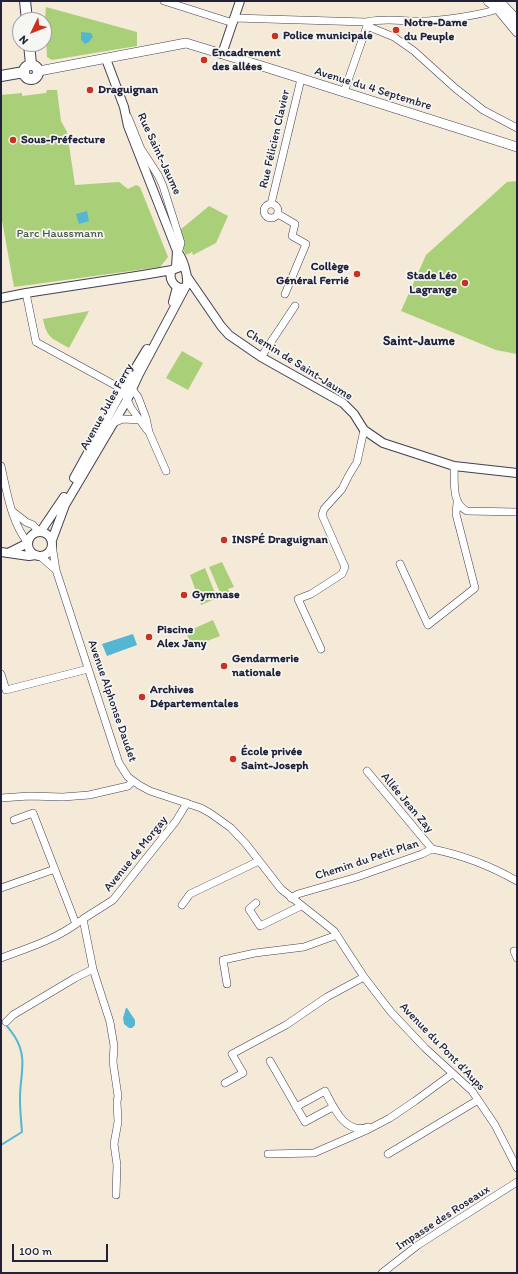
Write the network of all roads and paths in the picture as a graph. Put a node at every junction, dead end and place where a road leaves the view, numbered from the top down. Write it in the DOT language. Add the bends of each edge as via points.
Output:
graph roads {
  1 [pos="25,1"];
  2 [pos="164,1"];
  3 [pos="240,1"];
  4 [pos="488,1"];
  5 [pos="500,4"];
  6 [pos="513,10"];
  7 [pos="26,12"];
  8 [pos="517,20"];
  9 [pos="234,21"];
  10 [pos="366,24"];
  11 [pos="517,32"];
  12 [pos="31,52"];
  13 [pos="222,54"];
  14 [pos="106,59"];
  15 [pos="35,67"];
  16 [pos="1,76"];
  17 [pos="301,79"];
  18 [pos="344,92"];
  19 [pos="517,128"];
  20 [pos="517,147"];
  21 [pos="271,204"];
  22 [pos="278,214"];
  23 [pos="177,252"];
  24 [pos="185,268"];
  25 [pos="174,269"];
  26 [pos="143,275"];
  27 [pos="188,278"];
  28 [pos="171,279"];
  29 [pos="184,288"];
  30 [pos="26,293"];
  31 [pos="285,294"];
  32 [pos="1,298"];
  33 [pos="202,298"];
  34 [pos="295,306"];
  35 [pos="261,358"];
  36 [pos="122,389"];
  37 [pos="132,389"];
  38 [pos="127,400"];
  39 [pos="140,420"];
  40 [pos="113,423"];
  41 [pos="364,430"];
  42 [pos="149,432"];
  43 [pos="1,466"];
  44 [pos="454,466"];
  45 [pos="166,471"];
  46 [pos="517,473"];
  47 [pos="457,503"];
  48 [pos="12,511"];
  49 [pos="517,512"];
  50 [pos="47,522"];
  51 [pos="33,525"];
  52 [pos="40,532"];
  53 [pos="28,542"];
  54 [pos="52,542"];
  55 [pos="1,552"];
  56 [pos="10,552"];
  57 [pos="38,555"];
  58 [pos="400,564"];
  59 [pos="56,570"];
  60 [pos="321,649"];
  61 [pos="88,669"];
  62 [pos="1,674"];
  63 [pos="367,771"];
  64 [pos="133,781"];
  65 [pos="1,798"];
  66 [pos="187,803"];
  67 [pos="14,820"];
  68 [pos="432,848"];
  69 [pos="259,860"];
  70 [pos="55,869"];
  71 [pos="517,880"];
  72 [pos="1,888"];
  73 [pos="291,898"];
  74 [pos="256,903"];
  75 [pos="182,905"];
  76 [pos="301,906"];
  77 [pos="83,919"];
  78 [pos="76,924"];
  79 [pos="338,935"];
  80 [pos="1,958"];
  81 [pos="93,969"];
  82 [pos="364,977"];
  83 [pos="227,984"];
  84 [pos="6,1022"];
  85 [pos="270,1061"];
  86 [pos="452,1074"];
  87 [pos="226,1083"];
  88 [pos="478,1100"];
  89 [pos="333,1106"];
  90 [pos="296,1107"];
  91 [pos="380,1124"];
  92 [pos="268,1154"];
  93 [pos="388,1154"];
  94 [pos="517,1168"];
  95 [pos="517,1182"];
  96 [pos="116,1195"];
  97 [pos="382,1273"];
  1 -- 7 [label="main road"];
  2 -- 9 [label="street"];
  3 -- 9 [label="street"];
  4 -- 5 [label="main road"];
  5 -- 6 [label="main road"];
  5 -- 10 [label="street" via="485,13 419,21 381,19"];
  5 -- 11 [label="main road"];
  6 -- 8 [label="main road"];
  9 -- 10 [label="street"];
  9 -- 13 [label="street"];
  10 -- 18 [label="street"];
  10 -- 19 [label="street" via="394,37 483,110"];
  12 -- 15 [label="main road"];
  13 -- 14 [label="main road, Avenue du 4 Septembre" via="186,43"];
  13 -- 17 [label="main road, Avenue du 4 Septembre"];
  14 -- 15 [label="main road, Avenue du 4 Septembre"];
  14 -- 23 [label="street" via="128,126"];
  15 -- 16 [label="main road" via="25,68 24,72"];
  17 -- 18 [label="main road, Avenue du 4 Septembre"];
  17 -- 21 [label="street, Rue Félicien Clavier"];
  18 -- 20 [label="main road, Avenue du 4 Septembre"];
  21 -- 22 [label="street, Rue Félicien Clavier" via="277,207"];
  21 -- 22 [label="street, Rue Félicien Clavier" via="265,207 265,216 272,219"];
  22 -- 31 [label="street, Rue Félicien Clavier" via="295,224 292,236 306,244"];
  23 -- 24 [label="street"];
  23 -- 25 [label="street"];
  24 -- 25 [label="street"];
  24 -- 27 [label="street"];
  25 -- 26 [label="street"];
  25 -- 28 [label="street" via="170,275"];
  26 -- 28 [label="street"];
  26 -- 30 [label="street"];
  27 -- 29 [label="street"];
  27 -- 33 [label="street, Chemin de Saint-Jaume"];
  28 -- 29 [label="street"];
  29 -- 33 [label="street, Chemin de Saint-Jaume"];
  29 -- 36 [label="street, Avenue Jules Ferry"];
  29 -- 37 [label="street, Avenue Jules Ferry"];
  30 -- 32 [label="street"];
  30 -- 36 [label="street" via="36,342"];
  33 -- 35 [label="street, Chemin de Saint-Jaume" via="221,326"];
  34 -- 35 [label="street"];
  35 -- 41 [label="street, Chemin de Saint-Jaume" via="343,403"];
  36 -- 37 [label="street"];
  36 -- 38 [label="street"];
  36 -- 50 [label="street, Avenue Jules Ferry" via="62,500"];
  37 -- 38 [label="street, Avenue Jules Ferry"];
  37 -- 42 [label="street" via="138,397"];
  38 -- 39 [label="street"];
  38 -- 40 [label="street, Avenue Jules Ferry"];
  39 -- 40 [label="street" via="125,418"];
  39 -- 42 [label="street"];
  40 -- 54 [label="street, Avenue Jules Ferry" via="65,505"];
  41 -- 44 [label="street, Chemin de Saint-Jaume" via="383,443"];
  41 -- 60 [label="street" via="357,462 342,489 324,509 322,515 345,566 344,571 298,599"];
  42 -- 45 [label="street"];
  43 -- 48 [label="street"];
  44 -- 46 [label="street, Chemin de Saint-Jaume"];
  44 -- 47 [label="street"];
  47 -- 49 [label="street" via="467,511"];
  47 -- 58 [label="street" via="456,514 475,588 428,625"];
  48 -- 51 [label="street"];
  48 -- 53 [label="street"];
  50 -- 51 [label="street"];
  50 -- 52 [label="street, Avenue Jules Ferry"];
  51 -- 52 [label="street"];
  52 -- 53 [label="street" via="32,535"];
  52 -- 54 [label="street" via="46,533"];
  53 -- 56 [label="street"];
  53 -- 57 [label="street" via="30,550"];
  54 -- 57 [label="street" via="48,553"];
  54 -- 59 [label="street, Avenue Alphonse Daudet"];
  55 -- 56 [label="street"];
  56 -- 57 [label="street" via="14,555"];
  57 -- 59 [label="street"];
  59 -- 61 [label="street, Avenue Alphonse Daudet"];
  61 -- 62 [label="street" via="6,690"];
  61 -- 64 [label="street, Avenue Alphonse Daudet" via="119,763"];
  63 -- 68 [label="street, Allée Jean Zay"];
  64 -- 65 [label="street" via="128,786 89,795"];
  64 -- 66 [label="street, Avenue Alphonse Daudet"];
  66 -- 69 [label="street, Avenue du Pont d'Aups" via="210,813 230,828"];
  66 -- 77 [label="street, Avenue de Morgay" via="176,821 113,900"];
  67 -- 70 [label="street" via="33,813"];
  68 -- 71 [label="street, Chemin du Petit Plan" via="493,867"];
  68 -- 73 [label="street, Chemin du Petit Plan" via="422,854"];
  69 -- 73 [label="street, Avenue du Pont d'Aups" via="276,884"];
  69 -- 75 [label="street" via="190,894"];
  70 -- 72 [label="street"];
  70 -- 78 [label="street"];
  73 -- 76 [label="street, Avenue du Pont d'Aups"];
  74 -- 76 [label="street" via="249,909 260,926"];
  76 -- 79 [label="street, Avenue du Pont d'Aups"];
  77 -- 78 [label="street, Avenue de Morgay"];
  77 -- 81 [label="street"];
  78 -- 80 [label="street, Avenue de Morgay" via="46,941"];
  79 -- 82 [label="street, Avenue du Pont d'Aups"];
  79 -- 83 [label="street" via="304,946 223,960"];
  81 -- 84 [label="street" via="13,1015"];
  81 -- 96 [label="street" via="110,1022 114,1046 113,1062 118,1096 118,1122 114,1144 117,1165"];
  82 -- 86 [label="street, Avenue du Pont d'Aups" via="391,1012"];
  82 -- 87 [label="street" via="327,997 286,1025 232,1054 243,1073"];
  85 -- 90 [label="street"];
  86 -- 88 [label="street, Avenue du Pont d'Aups" via="472,1091"];
  86 -- 91 [label="street"];
  88 -- 93 [label="street"];
  88 -- 94 [label="street, Avenue du Pont d'Aups" via="495,1125"];
  89 -- 90 [label="street" via="325,1092"];
  89 -- 90 [label="street" via="305,1122"];
  89 -- 91 [label="street" via="342,1120 351,1127 362,1129"];
  91 -- 92 [label="street" via="314,1152"];
  95 -- 97 [label="street, Impasse des Roseaux" via="418,1245"];
}
